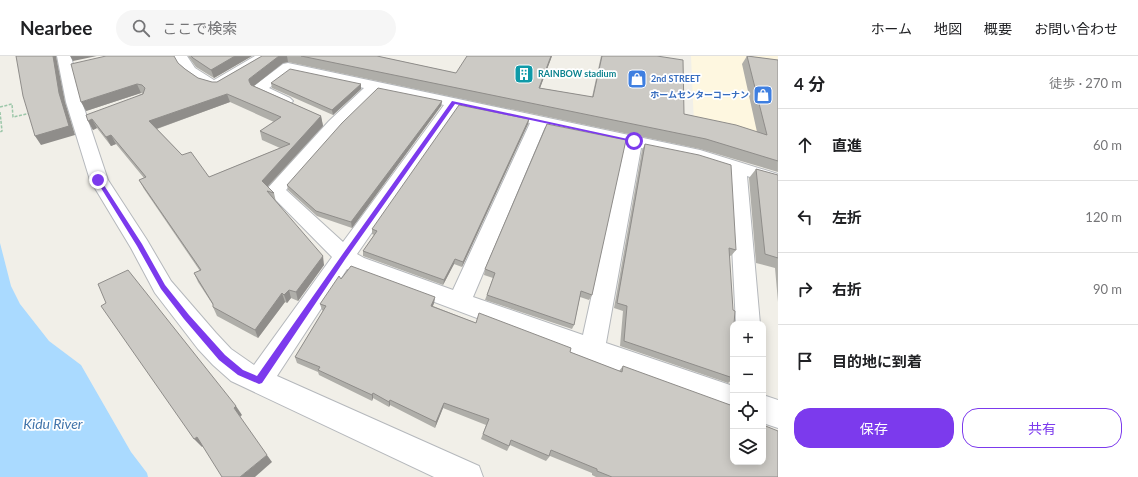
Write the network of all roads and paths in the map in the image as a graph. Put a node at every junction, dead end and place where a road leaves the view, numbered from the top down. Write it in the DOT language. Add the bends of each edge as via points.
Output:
graph roads {
  1 [pos="180,56"];
  2 [pos="265,56"];
  3 [pos="70,63"];
  4 [pos="375,85"];
  5 [pos="454,102"];
  6 [pos="0,106"];
  7 [pos="300,108"];
  8 [pos="0,112"];
  9 [pos="82,113"];
  10 [pos="539,121"];
  11 [pos="0,132"];
  12 [pos="634,141"];
  13 [pos="737,166"];
  14 [pos="778,180"];
  15 [pos="344,256"];
  16 [pos="460,301"];
  17 [pos="748,321"];
  18 [pos="592,350"];
  19 [pos="259,380"];
  20 [pos="730,398"];
  21 [pos="766,410"];
  22 [pos="778,414"];
  23 [pos="468,477"];
  1 -- 2 [label="street" via="190,71 214,86"];
  3 -- 9 [label="street"];
  4 -- 5 [label="street"];
  4 -- 7 [label="street" via="288,67 259,89"];
  4 -- 15 [label="street" via="328,120 275,190"];
  5 -- 10 [label="street"];
  5 -- 15 [label="street"];
  6 -- 9 [label="path" via="12,104 13,117"];
  8 -- 11 [label="path"];
  9 -- 19 [label="street" via="98,180 140,245 163,287 222,357 240,372"];
  10 -- 12 [label="street"];
  10 -- 16 [label="street"];
  12 -- 13 [label="street"];
  12 -- 18 [label="street"];
  13 -- 14 [label="street"];
  13 -- 17 [label="street"];
  15 -- 16 [label="street" via="356,264"];
  15 -- 19 [label="street"];
  16 -- 18 [label="street"];
  18 -- 20 [label="street"];
  19 -- 23 [label="street"];
  21 -- 22 [label="street"];
}
